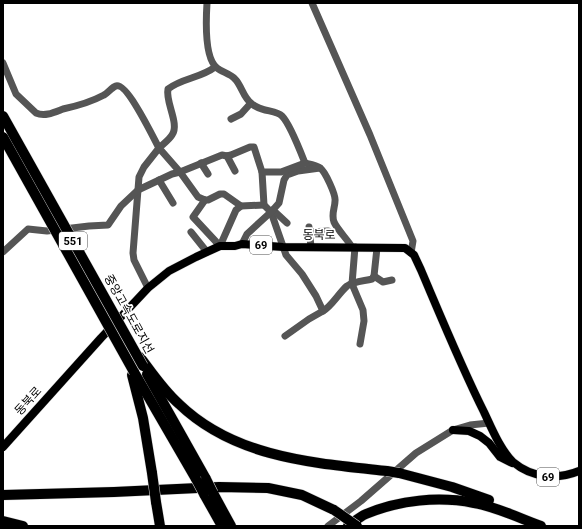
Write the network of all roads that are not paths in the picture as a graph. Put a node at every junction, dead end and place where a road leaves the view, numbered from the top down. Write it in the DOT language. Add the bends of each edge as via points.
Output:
graph roads {
  1 [pos="207,3"];
  2 [pos="312,3"];
  3 [pos="3,63"];
  4 [pos="215,67"];
  5 [pos="250,104"];
  6 [pos="3,116"];
  7 [pos="231,119"];
  8 [pos="3,137"];
  9 [pos="159,148"];
  10 [pos="227,156"];
  11 [pos="201,163"];
  12 [pos="305,163"];
  13 [pos="320,168"];
  14 [pos="235,171"];
  15 [pos="180,172"];
  16 [pos="262,172"];
  17 [pos="208,174"];
  18 [pos="159,180"];
  19 [pos="138,190"];
  20 [pos="205,200"];
  21 [pos="172,203"];
  22 [pos="264,205"];
  23 [pos="241,206"];
  24 [pos="272,211"];
  25 [pos="287,223"];
  26 [pos="328,231"];
  27 [pos="192,232"];
  28 [pos="242,244"];
  29 [pos="220,246"];
  30 [pos="283,247"];
  31 [pos="311,247"];
  32 [pos="354,247"];
  33 [pos="377,248"];
  34 [pos="3,252"];
  35 [pos="207,252"];
  36 [pos="411,253"];
  37 [pos="374,276"];
  38 [pos="392,280"];
  39 [pos="352,284"];
  40 [pos="148,288"];
  41 [pos="323,311"];
  42 [pos="285,336"];
  43 [pos="360,344"];
  44 [pos="134,350"];
  45 [pos="128,361"];
  46 [pos="139,369"];
  47 [pos="489,423"];
  48 [pos="453,430"];
  49 [pos="3,447"];
  50 [pos="518,466"];
  51 [pos="579,471"];
  52 [pos="209,493"];
  53 [pos="3,495"];
  54 [pos="505,509"];
  55 [pos="3,521"];
  56 [pos="538,523"];
  57 [pos="23,526"];
  58 [pos="160,526"];
  59 [pos="222,526"];
  60 [pos="231,526"];
  61 [pos="328,526"];
  62 [pos="348,526"];
  63 [pos="358,526"];
  64 [pos="548,526"];
  1 -- 4 [label="street" via="207,49"];
  2 -- 36 [label="street" via="413,241"];
  3 -- 9 [label="street" via="16,94 40,114 87,103 120,86 134,103"];
  4 -- 5 [label="street" via="236,79"];
  4 -- 9 [label="street" via="168,89 175,130"];
  5 -- 7 [label="street" via="241,114"];
  5 -- 12 [label="street" via="282,116"];
  6 -- 44 [label="highway, 중앙고속도로지선 / 551, bridge"];
  8 -- 45 [label="highway, 중앙고속도로지선 / 551, bridge"];
  9 -- 15 [label="street"];
  9 -- 19 [label="street" via="144,166 139,177"];
  10 -- 11 [label="street" via="222,155"];
  10 -- 14 [label="street"];
  10 -- 16 [label="street" via="254,147"];
  11 -- 15 [label="street"];
  11 -- 17 [label="street"];
  12 -- 13 [label="street"];
  12 -- 16 [label="street" via="281,172"];
  13 -- 24 [label="street" via="287,175 279,203"];
  13 -- 32 [label="street" via="335,196 332,212 334,222"];
  15 -- 18 [label="street"];
  15 -- 20 [label="street" via="195,195"];
  16 -- 22 [label="street"];
  18 -- 19 [label="street"];
  18 -- 21 [label="street"];
  19 -- 34 [label="street" via="121,206 108,225 47,231 28,228"];
  19 -- 40 [label="street" via="133,253"];
  20 -- 23 [label="street" via="224,194"];
  20 -- 29 [label="street" via="193,217"];
  22 -- 23 [label="street"];
  22 -- 24 [label="street"];
  23 -- 29 [label="street" via="236,210"];
  24 -- 25 [label="street"];
  24 -- 28 [label="street" via="247,234"];
  24 -- 30 [label="street"];
  26 -- 31 [label="street" via="309,230"];
  27 -- 35 [label="street"];
  28 -- 29 [label="main road, 동북로 / 69"];
  28 -- 30 [label="main road, 동북로 / 69"];
  29 -- 35 [label="main road, 동북로 / 69"];
  30 -- 31 [label="main road, 동북로 / 69"];
  30 -- 41 [label="street" via="289,260 316,296"];
  31 -- 32 [label="main road, 동북로 / 69"];
  32 -- 33 [label="main road, 동북로 / 69"];
  32 -- 39 [label="street"];
  33 -- 36 [label="main road, 동북로 / 69" via="405,248"];
  33 -- 37 [label="street"];
  35 -- 40 [label="main road, 동북로 / 69" via="169,271"];
  36 -- 47 [label="main road, 69"];
  37 -- 38 [label="street" via="383,282"];
  37 -- 39 [label="street" via="372,279"];
  39 -- 41 [label="street"];
  39 -- 43 [label="street" via="363,310"];
  40 -- 49 [label="main road, 동북로 / 69"];
  41 -- 42 [label="street"];
  44 -- 46 [label="highway, 중앙고속도로지선 / 551, bridge"];
  44 -- 54 [label="highway, bridge" via="178,404 229,439 257,450 287,457 399,473 452,487"];
  45 -- 46 [label="highway, 중앙고속도로지선 / 551, bridge"];
  45 -- 58 [label="highway, bridge" via="143,418"];
  46 -- 52 [label="highway, 중앙고속도로지선 / 551, bridge"];
  47 -- 48 [label="street"];
  47 -- 50 [label="main road, 69" via="505,452"];
  48 -- 50 [label="main road" via="464,430 480,436 500,457"];
  48 -- 61 [label="street" via="416,453"];
  50 -- 51 [label="main road, 69" via="548,477"];
  52 -- 59 [label="highway, 중앙고속도로지선 / 551"];
  52 -- 60 [label="highway, 중앙고속도로지선 / 551"];
  53 -- 63 [label="highway, bridge" via="220,487 268,488 302,495 334,510"];
  54 -- 56 [label="highway"];
  54 -- 62 [label="highway" via="447,499 424,500 394,505 365,514"];
  55 -- 57 [label="highway"];
  56 -- 64 [label="highway"];
}
